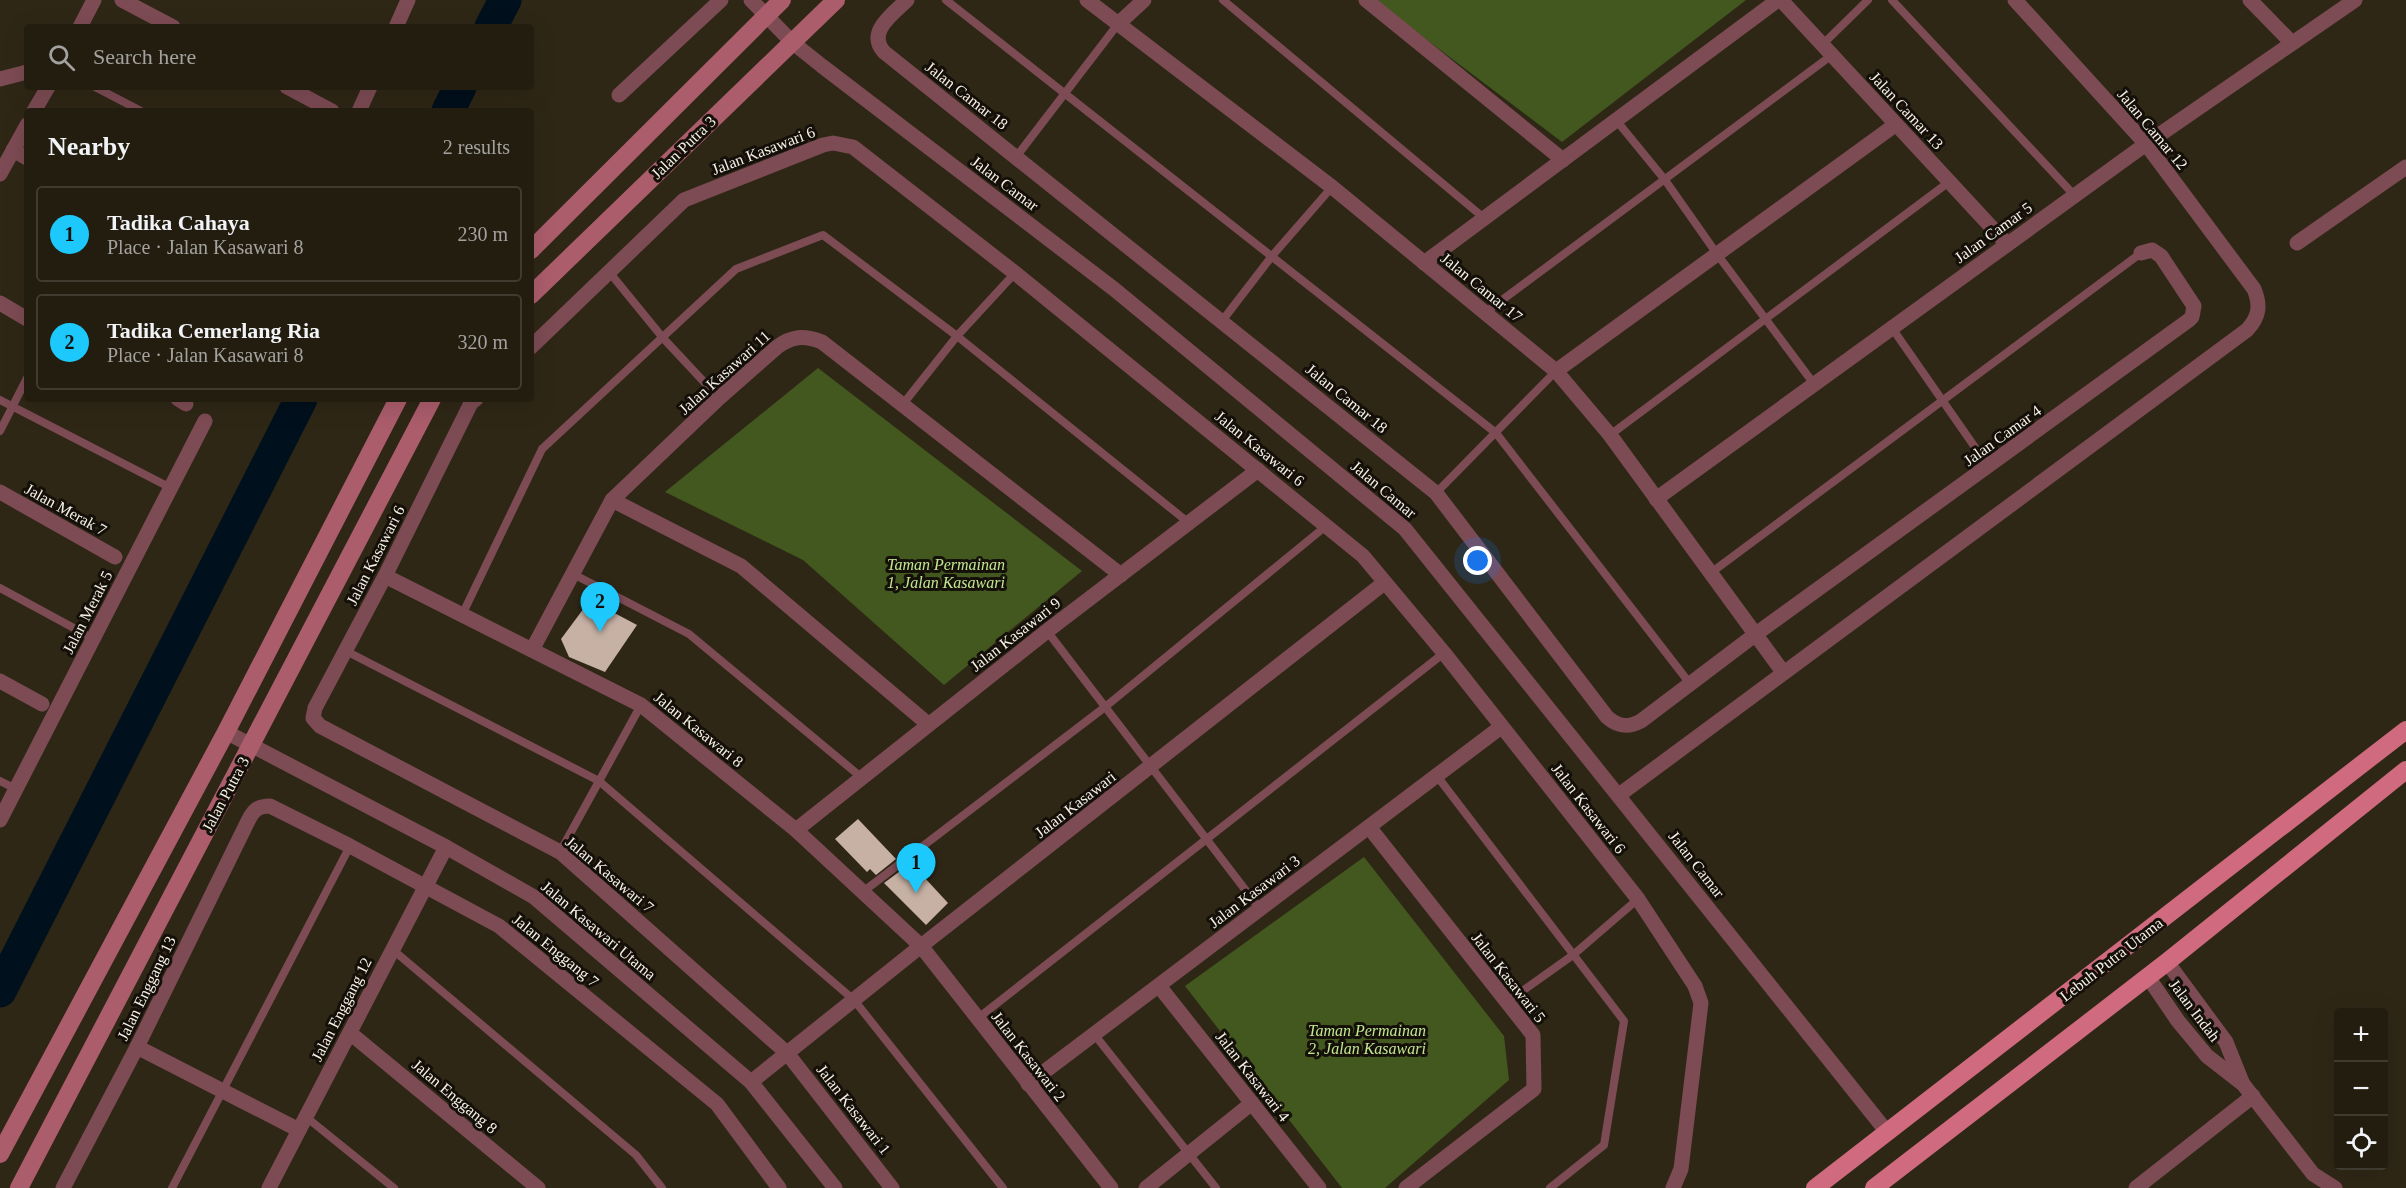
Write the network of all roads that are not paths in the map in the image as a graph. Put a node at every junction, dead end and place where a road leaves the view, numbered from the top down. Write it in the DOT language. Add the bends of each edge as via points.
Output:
graph roads {
  1 [pos="94,0"];
  2 [pos="122,0"];
  3 [pos="408,0"];
  4 [pos="721,0"];
  5 [pos="752,0"];
  6 [pos="782,0"];
  7 [pos="837,0"];
  8 [pos="907,0"];
  9 [pos="946,0"];
  10 [pos="1087,0"];
  11 [pos="1144,0"];
  12 [pos="1223,0"];
  13 [pos="1366,0"];
  14 [pos="1779,0"];
  15 [pos="1868,0"];
  16 [pos="1892,0"];
  17 [pos="2015,0"];
  18 [pos="2250,0"];
  19 [pos="2355,0"];
  20 [pos="766,15"];
  21 [pos="82,24"];
  22 [pos="167,24"];
  23 [pos="397,24"];
  24 [pos="1118,24"];
  25 [pos="792,42"];
  26 [pos="2292,43"];
  27 [pos="1827,50"];
  28 [pos="24,73"];
  29 [pos="0,79"];
  30 [pos="46,90"];
  31 [pos="101,90"];
  32 [pos="293,90"];
  33 [pos="369,90"];
  34 [pos="1064,94"];
  35 [pos="619,95"];
  36 [pos="36,108"];
  37 [pos="135,108"];
  38 [pos="326,108"];
  39 [pos="360,108"];
  40 [pos="1616,120"];
  41 [pos="1895,124"];
  42 [pos="24,130"];
  43 [pos="2146,144"];
  44 [pos="13,150"];
  45 [pos="24,156"];
  46 [pos="1016,157"];
  47 [pos="1563,160"];
  48 [pos="2406,167"];
  49 [pos="0,174"];
  50 [pos="1665,180"];
  51 [pos="1949,182"];
  52 [pos="1332,187"];
  53 [pos="2075,196"];
  54 [pos="1484,218"];
  55 [pos="2297,243"];
  56 [pos="2007,244"];
  57 [pos="534,247"];
  58 [pos="2141,253"];
  59 [pos="1717,255"];
  60 [pos="1272,256"];
  61 [pos="1424,263"];
  62 [pos="610,273"];
  63 [pos="1015,273"];
  64 [pos="534,292"];
  65 [pos="0,303"];
  66 [pos="1486,312"];
  67 [pos="24,317"];
  68 [pos="1767,318"];
  69 [pos="1222,321"];
  70 [pos="1892,328"];
  71 [pos="957,336"];
  72 [pos="663,338"];
  73 [pos="534,344"];
  74 [pos="1556,371"];
  75 [pos="24,384"];
  76 [pos="1814,384"];
  77 [pos="719,398"];
  78 [pos="0,400"];
  79 [pos="1943,400"];
  80 [pos="396,402"];
  81 [pos="430,402"];
  82 [pos="472,402"];
  83 [pos="903,404"];
  84 [pos="12,407"];
  85 [pos="205,421"];
  86 [pos="0,430"];
  87 [pos="1496,433"];
  88 [pos="1610,435"];
  89 [pos="1989,467"];
  90 [pos="1258,470"];
  91 [pos="171,488"];
  92 [pos="0,492"];
  93 [pos="1436,493"];
  94 [pos="1656,499"];
  95 [pos="612,500"];
  96 [pos="1189,523"];
  97 [pos="1326,526"];
  98 [pos="115,557"];
  99 [pos="1712,572"];
  100 [pos="573,574"];
  101 [pos="1121,575"];
  102 [pos="385,576"];
  103 [pos="1384,584"];
  104 [pos="0,588"];
  105 [pos="462,615"];
  106 [pos="1047,631"];
  107 [pos="1756,634"];
  108 [pos="94,639"];
  109 [pos="345,650"];
  110 [pos="532,650"];
  111 [pos="1444,653"];
  112 [pos="1783,672"];
  113 [pos="0,681"];
  114 [pos="1691,685"];
  115 [pos="42,704"];
  116 [pos="641,705"];
  117 [pos="1105,707"];
  118 [pos="928,724"];
  119 [pos="320,726"];
  120 [pos="1501,727"];
  121 [pos="2406,730"];
  122 [pos="226,732"];
  123 [pos="251,744"];
  124 [pos="1152,767"];
  125 [pos="2406,770"];
  126 [pos="1437,776"];
  127 [pos="861,777"];
  128 [pos="0,781"];
  129 [pos="599,781"];
  130 [pos="16,789"];
  131 [pos="1619,795"];
  132 [pos="262,806"];
  133 [pos="0,820"];
  134 [pos="1369,827"];
  135 [pos="796,830"];
  136 [pos="1206,838"];
  137 [pos="350,846"];
  138 [pos="446,847"];
  139 [pos="560,852"];
  140 [pos="426,886"];
  141 [pos="864,891"];
  142 [pos="1638,900"];
  143 [pos="1260,909"];
  144 [pos="921,946"];
  145 [pos="393,950"];
  146 [pos="1573,955"];
  147 [pos="2168,962"];
  148 [pos="2148,977"];
  149 [pos="1159,986"];
  150 [pos="854,1000"];
  151 [pos="1507,1002"];
  152 [pos="977,1019"];
  153 [pos="350,1032"];
  154 [pos="1094,1034"];
  155 [pos="137,1047"];
  156 [pos="787,1053"];
  157 [pos="751,1082"];
  158 [pos="1028,1084"];
  159 [pos="223,1090"];
  160 [pos="2248,1090"];
  161 [pos="1252,1104"];
  162 [pos="303,1123"];
  163 [pos="1887,1132"];
  164 [pos="0,1154"];
  165 [pos="1190,1154"];
  166 [pos="19,1188"];
  167 [pos="63,1188"];
  168 [pos="172,1188"];
  169 [pos="269,1188"];
  170 [pos="394,1188"];
  171 [pos="538,1188"];
  172 [pos="662,1188"];
  173 [pos="779,1188"];
  174 [pos="835,1188"];
  175 [pos="892,1188"];
  176 [pos="1003,1188"];
  177 [pos="1111,1188"];
  178 [pos="1146,1188"];
  179 [pos="1216,1188"];
  180 [pos="1319,1188"];
  181 [pos="1406,1188"];
  182 [pos="1550,1188"];
  183 [pos="1673,1188"];
  184 [pos="1815,1188"];
  185 [pos="1874,1188"];
  186 [pos="2136,1188"];
  187 [pos="2335,1188"];
  1 -- 21 [label="street"];
  2 -- 22 [label="street"];
  3 -- 23 [label="street"];
  4 -- 35 [label="street"];
  5 -- 20 [label="street, Jalan Camar"];
  6 -- 20 [label="street, Jalan Putra 3"];
  7 -- 25 [label="street, Jalan Putra 3"];
  8 -- 46 [label="street, Jalan Camar 18" via="880,27 877,40 884,52"];
  9 -- 34 [label="lane"];
  10 -- 24 [label="street, Jalan Camar 17"];
  11 -- 24 [label="street"];
  12 -- 54 [label="lane"];
  13 -- 47 [label="street"];
  14 -- 27 [label="street, Jalan Camar 13"];
  14 -- 40 [label="street"];
  15 -- 27 [label="lane"];
  16 -- 53 [label="lane"];
  17 -- 43 [label="street, Jalan Camar 12"];
  18 -- 26 [label="street"];
  19 -- 26 [label="street, Jalan Camar 5"];
  20 -- 25 [label="street, Jalan Camar"];
  20 -- 57 [label="street, Jalan Putra 3"];
  24 -- 34 [label="lane"];
  24 -- 52 [label="street, Jalan Camar 17"];
  25 -- 64 [label="street, Jalan Putra 3"];
  25 -- 131 [label="street, Jalan Camar" via="1114,289 1405,529"];
  26 -- 43 [label="street, Jalan Camar 5"];
  27 -- 41 [label="street, Jalan Camar 13"];
  27 -- 50 [label="lane"];
  28 -- 29 [label="street"];
  30 -- 36 [label="street"];
  31 -- 37 [label="lane"];
  32 -- 38 [label="street"];
  33 -- 39 [label="street"];
  34 -- 46 [label="lane"];
  34 -- 60 [label="lane"];
  40 -- 47 [label="street"];
  40 -- 50 [label="lane"];
  41 -- 51 [label="street, Jalan Camar 13"];
  41 -- 59 [label="street"];
  42 -- 44 [label="street"];
  43 -- 53 [label="street, Jalan Camar 5"];
  43 -- 112 [label="street, Jalan Camar 12" via="2254,289 2259,300 2254,322"];
  44 -- 45 [label="street"];
  44 -- 49 [label="street"];
  46 -- 69 [label="street, Jalan Camar 18"];
  47 -- 54 [label="street"];
  48 -- 55 [label="street"];
  50 -- 59 [label="lane"];
  50 -- 66 [label="lane"];
  51 -- 56 [label="street, Jalan Camar 13"];
  51 -- 68 [label="lane"];
  52 -- 60 [label="lane"];
  52 -- 61 [label="street, Jalan Camar 17"];
  53 -- 56 [label="street, Jalan Camar 5"];
  54 -- 61 [label="street"];
  56 -- 70 [label="street, Jalan Camar 5"];
  58 -- 79 [label="lane"];
  58 -- 89 [label="street, Jalan Camar 4" via="2152,250 2161,256 2192,301 2192,316"];
  59 -- 68 [label="lane"];
  59 -- 74 [label="street"];
  60 -- 69 [label="lane"];
  60 -- 87 [label="lane"];
  61 -- 66 [label="street, Jalan Camar 17"];
  62 -- 63 [label="street, Jalan Kasawari 6" via="684,200 833,143 853,147"];
  62 -- 72 [label="lane"];
  62 -- 73 [label="street, Jalan Kasawari 6"];
  63 -- 71 [label="lane"];
  63 -- 90 [label="street, Jalan Kasawari 6"];
  65 -- 67 [label="street"];
  66 -- 74 [label="street, Jalan Camar 17"];
  68 -- 76 [label="lane"];
  68 -- 88 [label="lane"];
  69 -- 93 [label="street, Jalan Camar 18"];
  70 -- 76 [label="street, Jalan Camar 5"];
  70 -- 79 [label="lane"];
  71 -- 72 [label="lane" via="823,235 736,269"];
  71 -- 83 [label="lane"];
  71 -- 96 [label="lane"];
  72 -- 77 [label="lane"];
  72 -- 105 [label="lane" via="542,449"];
  74 -- 87 [label="lane"];
  74 -- 88 [label="street, Jalan Camar 17"];
  75 -- 84 [label="lane"];
  76 -- 94 [label="street, Jalan Camar 5"];
  77 -- 83 [label="street, Jalan Kasawari 11" via="787,340 811,337"];
  77 -- 95 [label="street, Jalan Kasawari 11"];
  78 -- 84 [label="lane"];
  79 -- 89 [label="lane"];
  79 -- 99 [label="lane"];
  80 -- 122 [label="street, Jalan Putra 3"];
  81 -- 123 [label="street, Jalan Putra 3"];
  82 -- 102 [label="street, Jalan Kasawari 6"];
  83 -- 101 [label="street, Jalan Kasawari 11"];
  84 -- 86 [label="lane"];
  84 -- 91 [label="lane"];
  85 -- 91 [label="street, Jalan Merak 5"];
  87 -- 93 [label="lane"];
  87 -- 114 [label="lane"];
  88 -- 94 [label="street, Jalan Camar 17"];
  89 -- 107 [label="street, Jalan Camar 4"];
  90 -- 96 [label="street, Jalan Kasawari 9"];
  90 -- 97 [label="street, Jalan Kasawari 6"];
  91 -- 108 [label="street, Jalan Merak 5"];
  92 -- 98 [label="street, Jalan Merak 7"];
  93 -- 114 [label="street, Jalan Camar 18" via="1614,723 1633,725"];
  94 -- 99 [label="street, Jalan Camar 17"];
  95 -- 100 [label="street, Jalan Kasawari 11"];
  95 -- 118 [label="street" via="741,567"];
  96 -- 101 [label="street, Jalan Kasawari 9"];
  97 -- 103 [label="street, Jalan Kasawari 6" via="1363,556"];
  97 -- 117 [label="lane"];
  99 -- 107 [label="street, Jalan Camar 17"];
  100 -- 110 [label="street, Jalan Kasawari 11"];
  100 -- 127 [label="lane" via="689,634"];
  101 -- 106 [label="street, Jalan Kasawari 9"];
  102 -- 105 [label="street, Jalan Kasawari 8"];
  102 -- 109 [label="street, Jalan Kasawari 6"];
  103 -- 111 [label="street, Jalan Kasawari 6"];
  103 -- 124 [label="street, Jalan Kasawari"];
  104 -- 108 [label="lane"];
  105 -- 110 [label="street, Jalan Kasawari 8"];
  106 -- 117 [label="lane"];
  106 -- 118 [label="street, Jalan Kasawari 9"];
  107 -- 112 [label="street, Jalan Camar 17"];
  107 -- 114 [label="street, Jalan Camar 18"];
  108 -- 130 [label="street, Jalan Merak 5"];
  109 -- 119 [label="street, Jalan Kasawari 6" via="313,712"];
  109 -- 129 [label="lane"];
  110 -- 116 [label="street, Jalan Kasawari 8"];
  111 -- 120 [label="street, Jalan Kasawari 6"];
  111 -- 136 [label="lane"];
  112 -- 131 [label="street"];
  113 -- 115 [label="street"];
  116 -- 129 [label="lane"];
  116 -- 135 [label="street, Jalan Kasawari 8"];
  117 -- 124 [label="lane"];
  117 -- 141 [label="lane"];
  118 -- 127 [label="street, Jalan Kasawari 9"];
  119 -- 139 [label="street, Jalan Kasawari 7"];
  120 -- 126 [label="street, Jalan Kasawari 3"];
  120 -- 142 [label="street, Jalan Kasawari 6"];
  121 -- 163 [label="main road, Lebuh Putra Utama"];
  122 -- 123 [label="street, Jalan Kasawari Utama"];
  122 -- 164 [label="street, Jalan Putra 3"];
  123 -- 138 [label="street, Jalan Kasawari Utama"];
  123 -- 166 [label="street, Jalan Putra 3"];
  124 -- 136 [label="lane"];
  124 -- 144 [label="street, Jalan Kasawari"];
  125 -- 147 [label="main road"];
  126 -- 134 [label="street, Jalan Kasawari 3"];
  126 -- 146 [label="lane"];
  127 -- 135 [label="street, Jalan Kasawari 9"];
  128 -- 130 [label="lane"];
  129 -- 139 [label="lane"];
  129 -- 150 [label="lane"];
  130 -- 133 [label="street, Jalan Merak 5"];
  131 -- 163 [label="street, Jalan Camar"];
  132 -- 137 [label="street, Jalan Enggang 7" via="270,806"];
  132 -- 155 [label="street, Jalan Enggang 13" via="253,811"];
  134 -- 143 [label="street, Jalan Kasawari 3"];
  134 -- 151 [label="street, Jalan Kasawari 5"];
  135 -- 141 [label="street, Jalan Kasawari 8"];
  136 -- 143 [label="lane"];
  136 -- 152 [label="lane"];
  137 -- 140 [label="street, Jalan Enggang 7"];
  137 -- 159 [label="lane"];
  138 -- 140 [label="street, Jalan Enggang 12"];
  138 -- 157 [label="street, Jalan Kasawari Utama" via="534,897"];
  139 -- 156 [label="street, Jalan Kasawari 7"];
  140 -- 145 [label="street, Jalan Enggang 12"];
  140 -- 173 [label="street, Jalan Enggang 7" via="498,926 717,1104"];
  141 -- 144 [label="street, Jalan Kasawari 8"];
  142 -- 146 [label="lane"];
  142 -- 183 [label="street, Jalan Kasawari 6" via="1695,986 1701,1003 1681,1169"];
  143 -- 149 [label="street, Jalan Kasawari 3"];
  144 -- 150 [label="street, Jalan Kasawari"];
  144 -- 152 [label="street, Jalan Kasawari 2"];
  145 -- 153 [label="street, Jalan Enggang 12"];
  145 -- 172 [label="lane" via="636,1155"];
  146 -- 151 [label="lane"];
  146 -- 182 [label="lane" via="1624,1021 1604,1145"];
  147 -- 148 [label="main road"];
  147 -- 160 [label="street, Jalan Indah" via="2226,1042"];
  148 -- 160 [label="street, Jalan Indah" via="2207,1056"];
  148 -- 185 [label="main road"];
  149 -- 154 [label="street, Jalan Kasawari 3"];
  149 -- 161 [label="street, Jalan Kasawari 4"];
  150 -- 156 [label="street, Jalan Kasawari"];
  150 -- 176 [label="lane"];
  151 -- 181 [label="street, Jalan Kasawari 5" via="1533,1035 1534,1089"];
  152 -- 158 [label="street, Jalan Kasawari 2"];
  153 -- 162 [label="street, Jalan Enggang 12"];
  153 -- 171 [label="street, Jalan Enggang 8"];
  154 -- 158 [label="street, Jalan Kasawari 3"];
  154 -- 165 [label="lane"];
  155 -- 159 [label="street"];
  155 -- 167 [label="street, Jalan Enggang 13"];
  156 -- 157 [label="street, Jalan Kasawari"];
  156 -- 175 [label="street, Jalan Kasawari 1"];
  157 -- 174 [label="street, Jalan Kasawari Utama"];
  158 -- 177 [label="street, Jalan Kasawari 2"];
  159 -- 162 [label="street"];
  159 -- 168 [label="lane"];
  160 -- 186 [label="street"];
  160 -- 187 [label="street, Jalan Indah" via="2313,1174"];
  161 -- 165 [label="street"];
  161 -- 180 [label="street, Jalan Kasawari 4"];
  162 -- 169 [label="street, Jalan Enggang 12"];
  162 -- 170 [label="lane"];
  163 -- 184 [label="main road, Lebuh Putra Utama"];
  165 -- 178 [label="street"];
  165 -- 179 [label="lane"];
}
